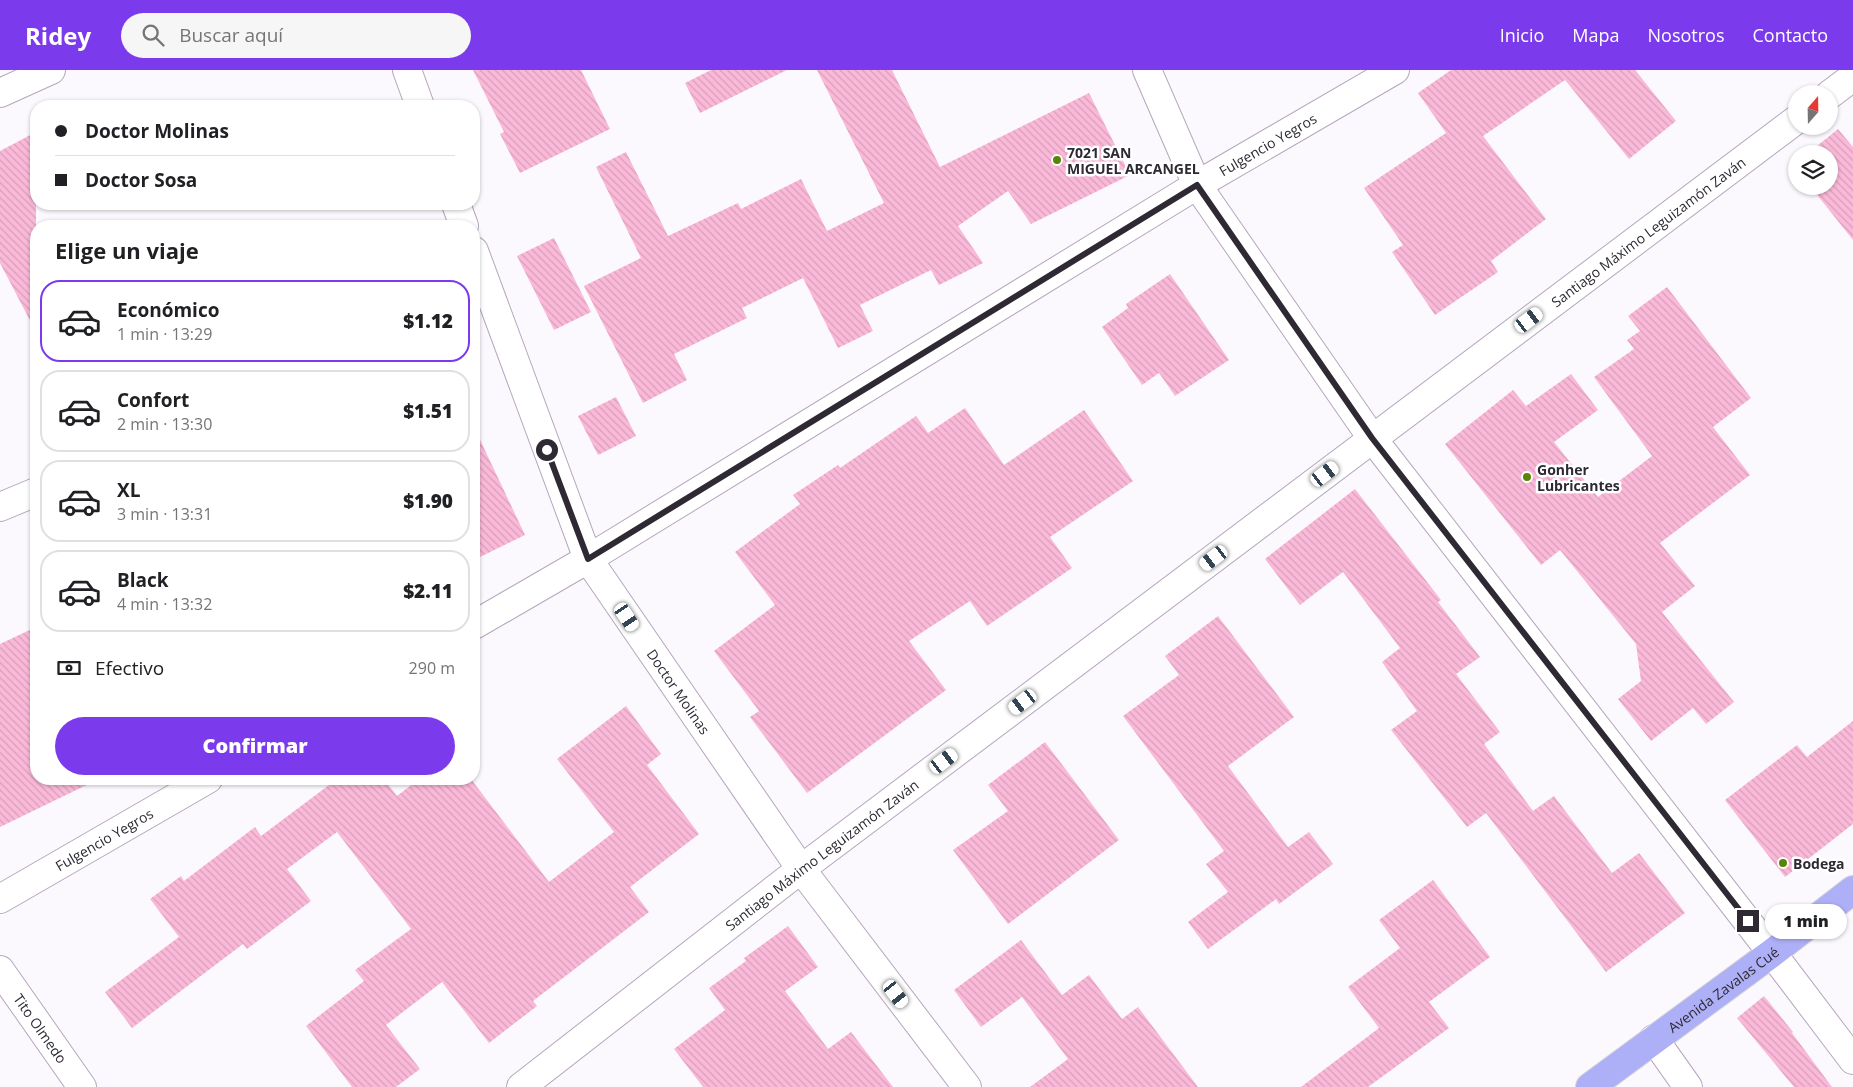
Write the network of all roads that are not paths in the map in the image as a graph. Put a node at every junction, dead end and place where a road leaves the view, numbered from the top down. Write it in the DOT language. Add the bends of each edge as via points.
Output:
graph roads {
  1 [pos="51,70"];
  2 [pos="407,70"];
  3 [pos="1147,70"];
  4 [pos="1395,70"];
  5 [pos="1853,77"];
  6 [pos="1838,88"];
  7 [pos="0,93"];
  8 [pos="418,100"];
  9 [pos="1788,126"];
  10 [pos="1197,185"];
  11 [pos="480,267"];
  12 [pos="1372,438"];
  13 [pos="30,494"];
  14 [pos="0,507"];
  15 [pos="588,559"];
  16 [pos="480,622"];
  17 [pos="198,785"];
  18 [pos="801,869"];
  19 [pos="1853,890"];
  20 [pos="0,899"];
  21 [pos="1772,952"];
  22 [pos="0,970"];
  23 [pos="1654,1039"];
  24 [pos="1853,1060"];
  25 [pos="82,1087"];
  26 [pos="521,1087"];
  27 [pos="967,1087"];
  28 [pos="1590,1087"];
  29 [pos="1688,1087"];
  1 -- 7 [label="street"];
  2 -- 8 [label="street"];
  3 -- 10 [label="street"];
  4 -- 10 [label="street, Fulgencio Yegros"];
  5 -- 6 [label="street"];
  9 -- 12 [label="street, Santiago Máximo Leguizamón Zaván"];
  10 -- 12 [label="street"];
  10 -- 15 [label="street, Fulgencio Yegros"];
  11 -- 15 [label="street, Doctor Molinas"];
  12 -- 18 [label="street, Santiago Máximo Leguizamón Zaván"];
  12 -- 21 [label="street"];
  13 -- 14 [label="street"];
  15 -- 16 [label="street, Fulgencio Yegros"];
  15 -- 18 [label="street, Doctor Molinas"];
  17 -- 20 [label="street, Fulgencio Yegros"];
  18 -- 26 [label="street, Santiago Máximo Leguizamón Zaván"];
  18 -- 27 [label="street, Doctor Molinas"];
  19 -- 21 [label="main road, Avenida Zavalas Cué"];
  21 -- 23 [label="main road, Avenida Zavalas Cué"];
  21 -- 24 [label="street"];
  22 -- 25 [label="street, Tito Olmedo"];
  23 -- 28 [label="main road, Avenida Zavalas Cué"];
  23 -- 29 [label="street"];
}
